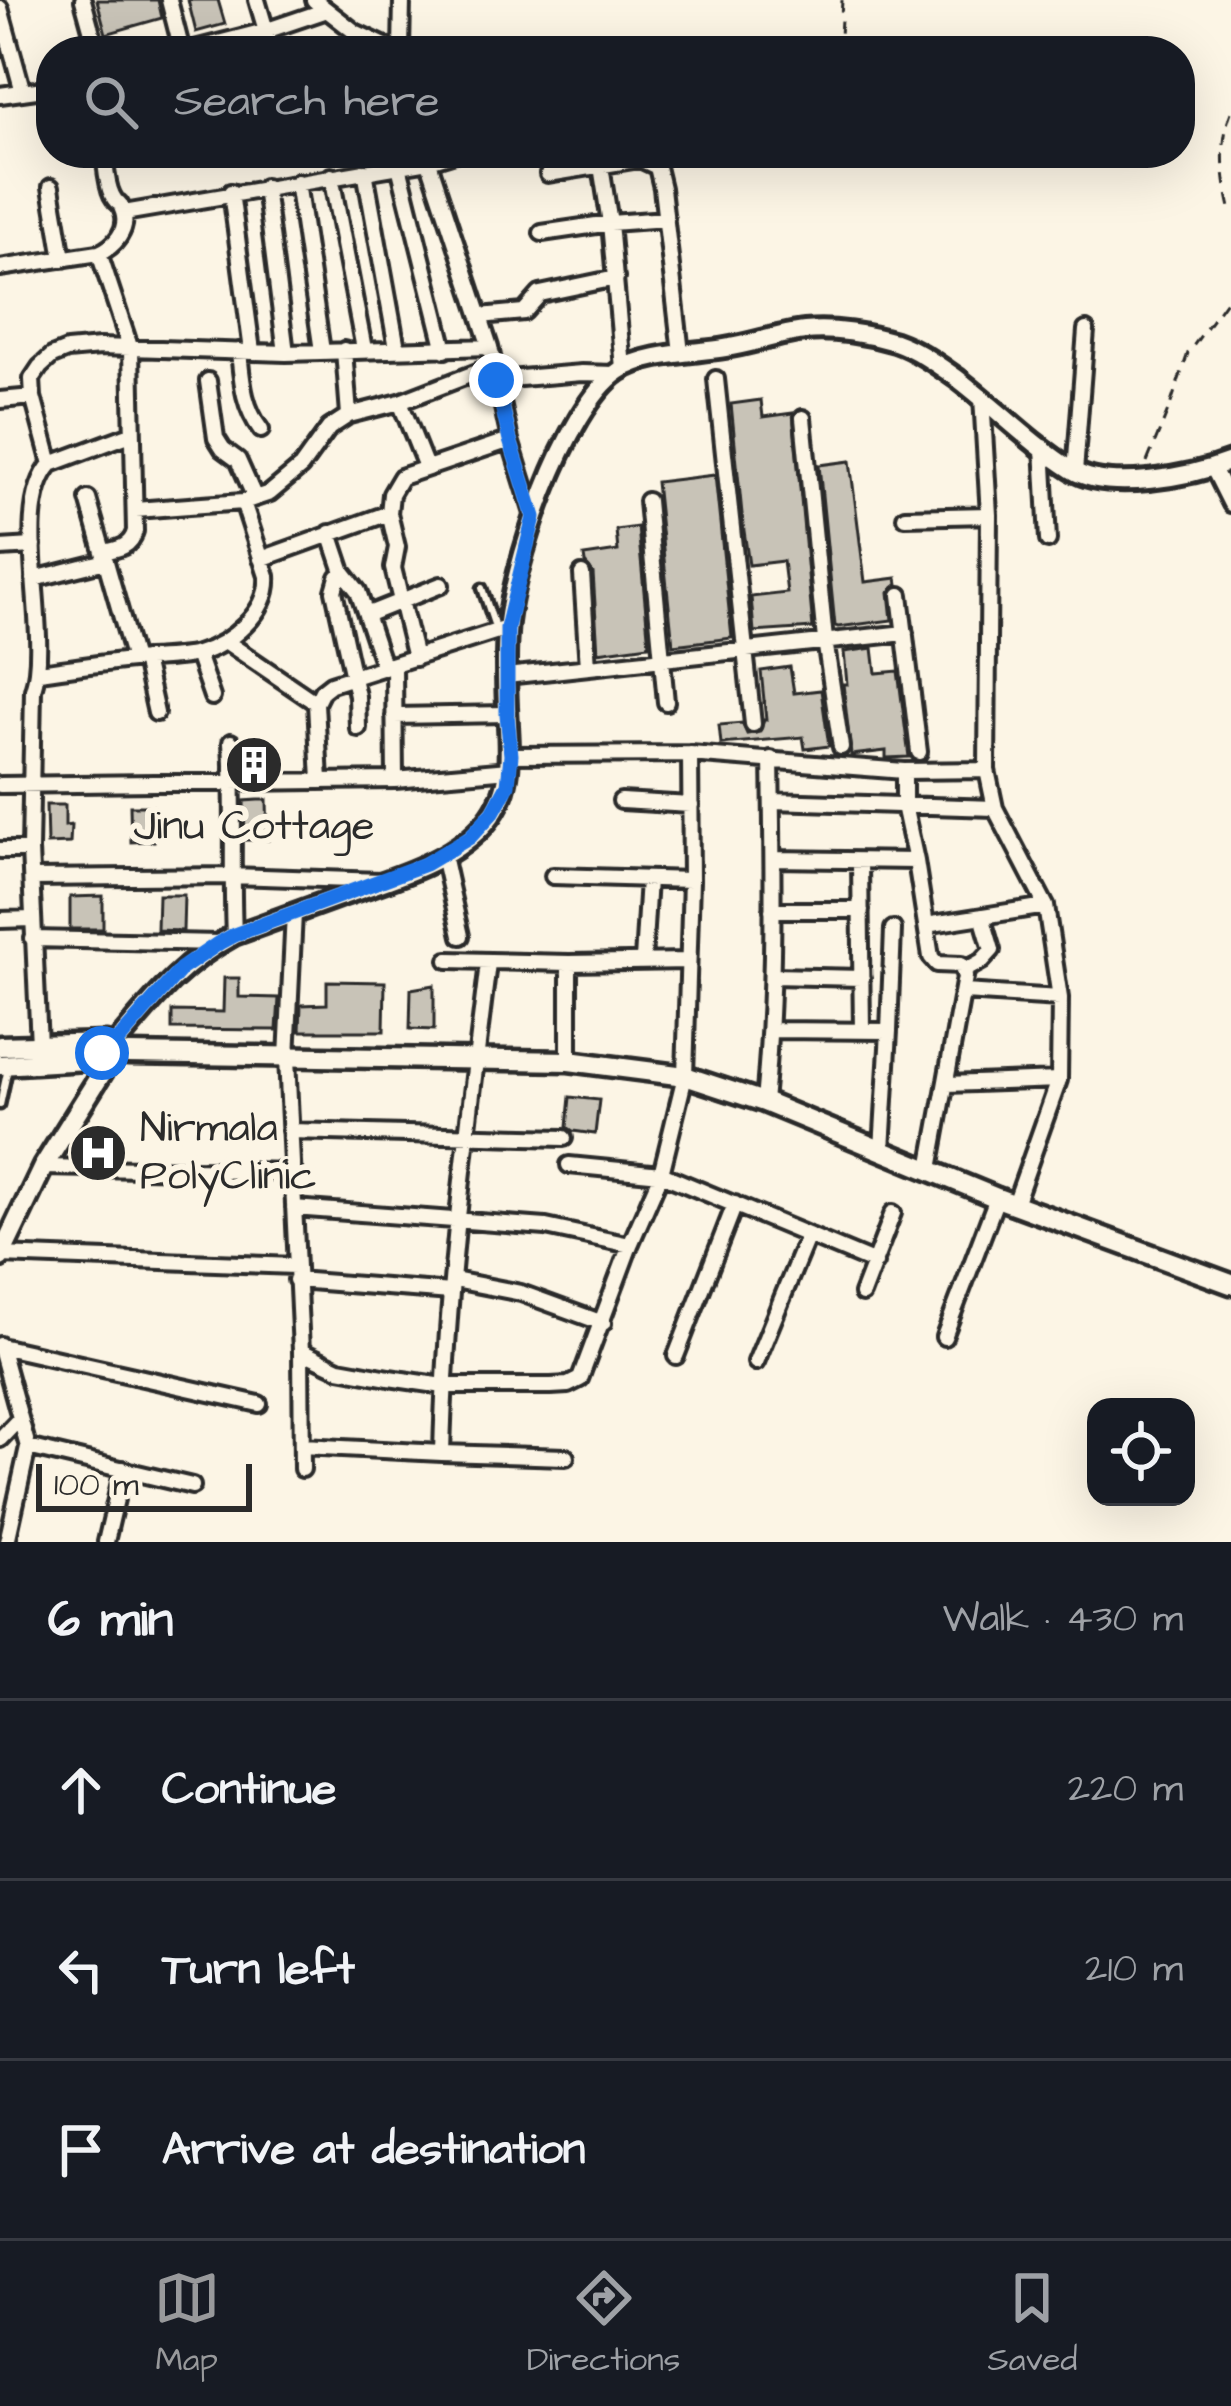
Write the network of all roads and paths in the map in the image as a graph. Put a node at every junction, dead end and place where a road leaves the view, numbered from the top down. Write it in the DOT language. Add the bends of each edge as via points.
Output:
graph roads {
  1 [pos="83,0"];
  2 [pos="169,0"];
  3 [pos="256,0"];
  4 [pos="402,0"];
  5 [pos="842,0"];
  6 [pos="321,5"];
  7 [pos="0,8"];
  8 [pos="265,31"];
  9 [pos="93,36"];
  10 [pos="180,36"];
  11 [pos="245,36"];
  12 [pos="267,36"];
  13 [pos="364,36"];
  14 [pos="399,36"];
  15 [pos="840,36"];
  16 [pos="23,92"];
  17 [pos="36,92"];
  18 [pos="0,95"];
  19 [pos="1231,112"];
  20 [pos="107,168"];
  21 [pos="385,168"];
  22 [pos="400,168"];
  23 [pos="432,168"];
  24 [pos="588,168"];
  25 [pos="601,168"];
  26 [pos="657,168"];
  27 [pos="364,171"];
  28 [pos="548,174"];
  29 [pos="332,176"];
  30 [pos="297,182"];
  31 [pos="51,187"];
  32 [pos="266,187"];
  33 [pos="230,192"];
  34 [pos="1231,212"];
  35 [pos="124,213"];
  36 [pos="666,219"];
  37 [pos="610,223"];
  38 [pos="542,233"];
  39 [pos="99,254"];
  40 [pos="63,259"];
  41 [pos="0,268"];
  42 [pos="616,278"];
  43 [pos="1231,294"];
  44 [pos="480,316"];
  45 [pos="1086,330"];
  46 [pos="490,347"];
  47 [pos="397,348"];
  48 [pos="364,349"];
  49 [pos="131,350"];
  50 [pos="344,350"];
  51 [pos="445,350"];
  52 [pos="246,351"];
  53 [pos="322,351"];
  54 [pos="286,352"];
  55 [pos="681,353"];
  56 [pos="618,371"];
  57 [pos="494,373"];
  58 [pos="716,379"];
  59 [pos="208,381"];
  60 [pos="33,397"];
  61 [pos="982,397"];
  62 [pos="0,400"];
  63 [pos="400,402"];
  64 [pos="349,415"];
  65 [pos="802,418"];
  66 [pos="261,430"];
  67 [pos="131,434"];
  68 [pos="510,440"];
  69 [pos="1043,447"];
  70 [pos="51,464"];
  71 [pos="1222,465"];
  72 [pos="426,467"];
  73 [pos="1075,472"];
  74 [pos="1140,480"];
  75 [pos="88,499"];
  76 [pos="249,500"];
  77 [pos="647,501"];
  78 [pos="1231,504"];
  79 [pos="135,510"];
  80 [pos="388,513"];
  81 [pos="989,515"];
  82 [pos="534,517"];
  83 [pos="905,517"];
  84 [pos="330,533"];
  85 [pos="1048,540"];
  86 [pos="33,546"];
  87 [pos="0,548"];
  88 [pos="104,557"];
  89 [pos="261,559"];
  90 [pos="343,572"];
  91 [pos="582,574"];
  92 [pos="34,579"];
  93 [pos="441,585"];
  94 [pos="482,588"];
  95 [pos="899,595"];
  96 [pos="400,601"];
  97 [pos="366,615"];
  98 [pos="501,630"];
  99 [pos="905,633"];
  100 [pos="825,640"];
  101 [pos="225,641"];
  102 [pos="746,649"];
  103 [pos="197,654"];
  104 [pos="415,658"];
  105 [pos="139,659"];
  106 [pos="662,660"];
  107 [pos="389,667"];
  108 [pos="588,667"];
  109 [pos="39,672"];
  110 [pos="353,676"];
  111 [pos="506,676"];
  112 [pos="212,697"];
  113 [pos="666,702"];
  114 [pos="316,703"];
  115 [pos="156,713"];
  116 [pos="507,714"];
  117 [pos="394,716"];
  118 [pos="753,724"];
  119 [pos="358,728"];
  120 [pos="231,742"];
  121 [pos="841,747"];
  122 [pos="919,752"];
  123 [pos="690,754"];
  124 [pos="771,759"];
  125 [pos="510,763"];
  126 [pos="987,770"];
  127 [pos="904,771"];
  128 [pos="395,780"];
  129 [pos="320,781"];
  130 [pos="234,782"];
  131 [pos="30,783"];
  132 [pos="0,785"];
  133 [pos="621,801"];
  134 [pos="772,802"];
  135 [pos="691,805"];
  136 [pos="904,805"];
  137 [pos="995,808"];
  138 [pos="0,850"];
  139 [pos="30,850"];
  140 [pos="443,855"];
  141 [pos="773,859"];
  142 [pos="916,861"];
  143 [pos="860,862"];
  144 [pos="232,876"];
  145 [pos="553,876"];
  146 [pos="32,878"];
  147 [pos="648,879"];
  148 [pos="691,880"];
  149 [pos="386,881"];
  150 [pos="1046,906"];
  151 [pos="772,910"];
  152 [pos="861,910"];
  153 [pos="294,913"];
  154 [pos="982,916"];
  155 [pos="32,919"];
  156 [pos="0,920"];
  157 [pos="926,925"];
  158 [pos="893,929"];
  159 [pos="460,936"];
  160 [pos="33,939"];
  161 [pos="226,939"];
  162 [pos="448,960"];
  163 [pos="643,960"];
  164 [pos="688,961"];
  165 [pos="488,963"];
  166 [pos="569,963"];
  167 [pos="964,970"];
  168 [pos="772,976"];
  169 [pos="862,978"];
  170 [pos="964,992"];
  171 [pos="1060,998"];
  172 [pos="771,1030"];
  173 [pos="862,1031"];
  174 [pos="889,1031"];
  175 [pos="40,1045"];
  176 [pos="0,1046"];
  177 [pos="113,1052"];
  178 [pos="287,1058"];
  179 [pos="476,1059"];
  180 [pos="569,1061"];
  181 [pos="4,1065"];
  182 [pos="686,1076"];
  183 [pos="1059,1079"];
  184 [pos="946,1084"];
  185 [pos="764,1102"];
  186 [pos="0,1106"];
  187 [pos="290,1131"];
  188 [pos="468,1133"];
  189 [pos="565,1138"];
  190 [pos="881,1150"];
  191 [pos="569,1165"];
  192 [pos="44,1167"];
  193 [pos="931,1169"];
  194 [pos="294,1172"];
  195 [pos="661,1174"];
  196 [pos="1006,1201"];
  197 [pos="735,1204"];
  198 [pos="294,1208"];
  199 [pos="893,1213"];
  200 [pos="458,1219"];
  201 [pos="808,1235"];
  202 [pos="630,1245"];
  203 [pos="1,1256"];
  204 [pos="874,1263"];
  205 [pos="296,1273"];
  206 [pos="1231,1284"];
  207 [pos="453,1286"];
  208 [pos="862,1294"];
  209 [pos="603,1323"];
  210 [pos="944,1337"];
  211 [pos="0,1345"];
  212 [pos="301,1351"];
  213 [pos="676,1356"];
  214 [pos="757,1362"];
  215 [pos="443,1386"];
  216 [pos="259,1404"];
  217 [pos="20,1418"];
  218 [pos="0,1438"];
  219 [pos="302,1446"];
  220 [pos="28,1447"];
  221 [pos="442,1453"];
  222 [pos="566,1457"];
  223 [pos="123,1469"];
  224 [pos="302,1469"];
  225 [pos="192,1486"];
  226 [pos="7,1542"];
  227 [pos="106,1542"];
  1 -- 9 [label="street"];
  2 -- 10 [label="street"];
  3 -- 8 [label="street"];
  4 -- 14 [label="street"];
  5 -- 15 [label="path"];
  6 -- 8 [label="street"];
  6 -- 13 [label="street"];
  7 -- 16 [label="street"];
  8 -- 11 [label="street"];
  8 -- 12 [label="street"];
  16 -- 17 [label="street"];
  16 -- 18 [label="street"];
  19 -- 34 [label="path" via="1223,173"];
  20 -- 35 [label="street"];
  21 -- 27 [label="street"];
  22 -- 51 [label="street"];
  23 -- 44 [label="street"];
  24 -- 28 [label="street"];
  25 -- 37 [label="street"];
  26 -- 36 [label="street"];
  27 -- 29 [label="street"];
  27 -- 47 [label="street"];
  29 -- 30 [label="street"];
  29 -- 48 [label="street"];
  30 -- 32 [label="street"];
  30 -- 53 [label="street"];
  31 -- 40 [label="street"];
  32 -- 33 [label="street"];
  32 -- 54 [label="street"];
  33 -- 35 [label="street"];
  33 -- 52 [label="street"];
  35 -- 39 [label="street" via="121,232"];
  36 -- 37 [label="street"];
  36 -- 55 [label="street"];
  37 -- 38 [label="street"];
  37 -- 42 [label="street"];
  39 -- 40 [label="street"];
  39 -- 49 [label="street"];
  40 -- 41 [label="street"];
  42 -- 44 [label="street" via="540,294 524,312"];
  42 -- 56 [label="street"];
  43 -- 74 [label="path" via="1188,352"];
  44 -- 46 [label="street"];
  45 -- 73 [label="street"];
  46 -- 51 [label="street"];
  46 -- 57 [label="street"];
  47 -- 48 [label="street"];
  47 -- 51 [label="street"];
  48 -- 50 [label="street"];
  49 -- 52 [label="street"];
  49 -- 60 [label="street" via="88,347 52,356 32,379"];
  49 -- 67 [label="street"];
  50 -- 53 [label="street"];
  50 -- 64 [label="street"];
  52 -- 54 [label="street"];
  52 -- 66 [label="street" via="247,408"];
  53 -- 54 [label="street"];
  55 -- 56 [label="street"];
  55 -- 61 [label="street" via="803,331 866,336 914,350"];
  56 -- 57 [label="street"];
  56 -- 82 [label="street" via="567,440"];
  57 -- 63 [label="street"];
  57 -- 68 [label="street"];
  58 -- 102 [label="street"];
  59 -- 76 [label="street" via="216,439 238,460"];
  60 -- 62 [label="street"];
  60 -- 70 [label="street"];
  61 -- 69 [label="street"];
  61 -- 81 [label="street"];
  63 -- 64 [label="street"];
  63 -- 72 [label="street"];
  64 -- 76 [label="street" via="288,480"];
  65 -- 100 [label="street"];
  67 -- 70 [label="street"];
  67 -- 79 [label="street"];
  68 -- 72 [label="street"];
  68 -- 82 [label="street"];
  69 -- 73 [label="street"];
  69 -- 85 [label="street"];
  70 -- 86 [label="street" via="39,487"];
  71 -- 74 [label="street"];
  71 -- 78 [label="street"];
  72 -- 80 [label="street" via="401,478"];
  73 -- 74 [label="street"];
  75 -- 88 [label="street"];
  76 -- 79 [label="street"];
  76 -- 89 [label="street"];
  77 -- 106 [label="street"];
  79 -- 88 [label="street" via="133,539"];
  80 -- 84 [label="street"];
  80 -- 96 [label="street"];
  81 -- 83 [label="street"];
  81 -- 126 [label="street"];
  82 -- 98 [label="street"];
  84 -- 89 [label="street"];
  84 -- 90 [label="street"];
  86 -- 87 [label="street"];
  86 -- 92 [label="street"];
  88 -- 92 [label="street"];
  88 -- 105 [label="street"];
  89 -- 101 [label="street" via="268,588"];
  90 -- 97 [label="street"];
  90 -- 110 [label="street" via="334,591"];
  91 -- 108 [label="street"];
  92 -- 109 [label="street"];
  93 -- 96 [label="street"];
  94 -- 98 [label="lane"];
  95 -- 99 [label="street"];
  96 -- 97 [label="street"];
  96 -- 104 [label="street"];
  97 -- 107 [label="street"];
  98 -- 104 [label="street"];
  98 -- 111 [label="street"];
  99 -- 100 [label="street"];
  99 -- 122 [label="street"];
  100 -- 102 [label="street"];
  100 -- 121 [label="street"];
  101 -- 103 [label="street"];
  101 -- 114 [label="street"];
  102 -- 106 [label="street"];
  102 -- 118 [label="street"];
  103 -- 105 [label="street"];
  103 -- 112 [label="street"];
  104 -- 107 [label="street"];
  105 -- 109 [label="street"];
  105 -- 115 [label="street"];
  106 -- 108 [label="street"];
  106 -- 113 [label="street"];
  107 -- 110 [label="street"];
  107 -- 117 [label="street"];
  108 -- 111 [label="street"];
  109 -- 131 [label="street"];
  110 -- 114 [label="street" via="331,684"];
  110 -- 119 [label="street"];
  111 -- 116 [label="street"];
  114 -- 129 [label="street"];
  116 -- 117 [label="street"];
  116 -- 125 [label="street"];
  117 -- 128 [label="street"];
  120 -- 130 [label="street"];
  123 -- 124 [label="street"];
  123 -- 125 [label="street"];
  123 -- 135 [label="street"];
  124 -- 127 [label="street"];
  124 -- 134 [label="street"];
  125 -- 128 [label="street"];
  125 -- 140 [label="street" via="508,785 484,825"];
  126 -- 127 [label="street"];
  126 -- 137 [label="street"];
  127 -- 136 [label="street"];
  128 -- 129 [label="street"];
  129 -- 130 [label="street"];
  130 -- 131 [label="street"];
  130 -- 144 [label="street"];
  131 -- 132 [label="street"];
  131 -- 139 [label="street"];
  133 -- 135 [label="street"];
  134 -- 136 [label="street"];
  134 -- 141 [label="street"];
  135 -- 148 [label="street"];
  136 -- 137 [label="street"];
  136 -- 142 [label="street"];
  137 -- 150 [label="street"];
  138 -- 139 [label="street"];
  139 -- 146 [label="street"];
  140 -- 149 [label="street"];
  140 -- 159 [label="street"];
  141 -- 143 [label="street"];
  141 -- 151 [label="street"];
  142 -- 143 [label="street"];
  142 -- 157 [label="street"];
  143 -- 152 [label="street"];
  144 -- 146 [label="street"];
  144 -- 149 [label="street"];
  144 -- 161 [label="street"];
  145 -- 147 [label="street"];
  146 -- 155 [label="street"];
  147 -- 148 [label="street"];
  147 -- 163 [label="street"];
  148 -- 164 [label="street"];
  149 -- 153 [label="street"];
  150 -- 154 [label="street"];
  150 -- 171 [label="street"];
  151 -- 152 [label="street"];
  151 -- 168 [label="street"];
  152 -- 169 [label="street"];
  153 -- 161 [label="street"];
  153 -- 178 [label="street"];
  154 -- 157 [label="street"];
  154 -- 167 [label="street" via="992,950"];
  155 -- 156 [label="street"];
  155 -- 160 [label="street"];
  157 -- 167 [label="street" via="933,961"];
  158 -- 174 [label="street"];
  160 -- 161 [label="street"];
  160 -- 175 [label="street"];
  161 -- 177 [label="street" via="181,969"];
  162 -- 165 [label="street"];
  163 -- 164 [label="street"];
  163 -- 166 [label="street"];
  164 -- 182 [label="street"];
  165 -- 166 [label="street"];
  165 -- 179 [label="street"];
  166 -- 180 [label="street"];
  167 -- 170 [label="street"];
  168 -- 169 [label="street"];
  168 -- 172 [label="street"];
  169 -- 173 [label="street"];
  170 -- 171 [label="street"];
  170 -- 184 [label="street"];
  171 -- 183 [label="street"];
  172 -- 173 [label="street"];
  172 -- 185 [label="street"];
  173 -- 174 [label="street"];
  174 -- 190 [label="street"];
  175 -- 176 [label="main road"];
  175 -- 177 [label="main road"];
  177 -- 178 [label="main road"];
  177 -- 181 [label="main road"];
  177 -- 192 [label="main road"];
  178 -- 179 [label="main road"];
  178 -- 187 [label="street"];
  179 -- 180 [label="main road"];
  179 -- 188 [label="street"];
  180 -- 182 [label="main road"];
  181 -- 186 [label="lane"];
  182 -- 185 [label="main road"];
  182 -- 195 [label="street"];
  183 -- 184 [label="street"];
  183 -- 196 [label="street"];
  184 -- 193 [label="street"];
  185 -- 190 [label="main road"];
  187 -- 188 [label="street"];
  187 -- 194 [label="street"];
  188 -- 189 [label="street"];
  188 -- 200 [label="street"];
  190 -- 193 [label="main road"];
  191 -- 195 [label="street"];
  192 -- 194 [label="street"];
  192 -- 203 [label="main road"];
  193 -- 196 [label="main road"];
  194 -- 198 [label="street"];
  195 -- 197 [label="street"];
  195 -- 202 [label="street"];
  196 -- 206 [label="main road"];
  196 -- 210 [label="street"];
  197 -- 201 [label="street"];
  197 -- 213 [label="street"];
  198 -- 200 [label="street"];
  198 -- 205 [label="street"];
  199 -- 204 [label="street"];
  200 -- 202 [label="street"];
  200 -- 207 [label="street"];
  201 -- 204 [label="street"];
  201 -- 214 [label="street"];
  202 -- 209 [label="street"];
  203 -- 205 [label="street"];
  204 -- 208 [label="street"];
  205 -- 207 [label="street"];
  205 -- 212 [label="street"];
  207 -- 209 [label="street" via="521,1293"];
  207 -- 215 [label="street"];
  209 -- 215 [label="street" via="580,1378 568,1385"];
  211 -- 216 [label="street"];
  211 -- 217 [label="street"];
  212 -- 215 [label="street" via="339,1369"];
  212 -- 219 [label="street"];
  215 -- 221 [label="street"];
  217 -- 218 [label="street"];
  217 -- 220 [label="street"];
  219 -- 221 [label="street"];
  219 -- 224 [label="street"];
  220 -- 223 [label="street"];
  220 -- 226 [label="street"];
  221 -- 222 [label="street"];
  223 -- 225 [label="street"];
  223 -- 227 [label="street"];
}
